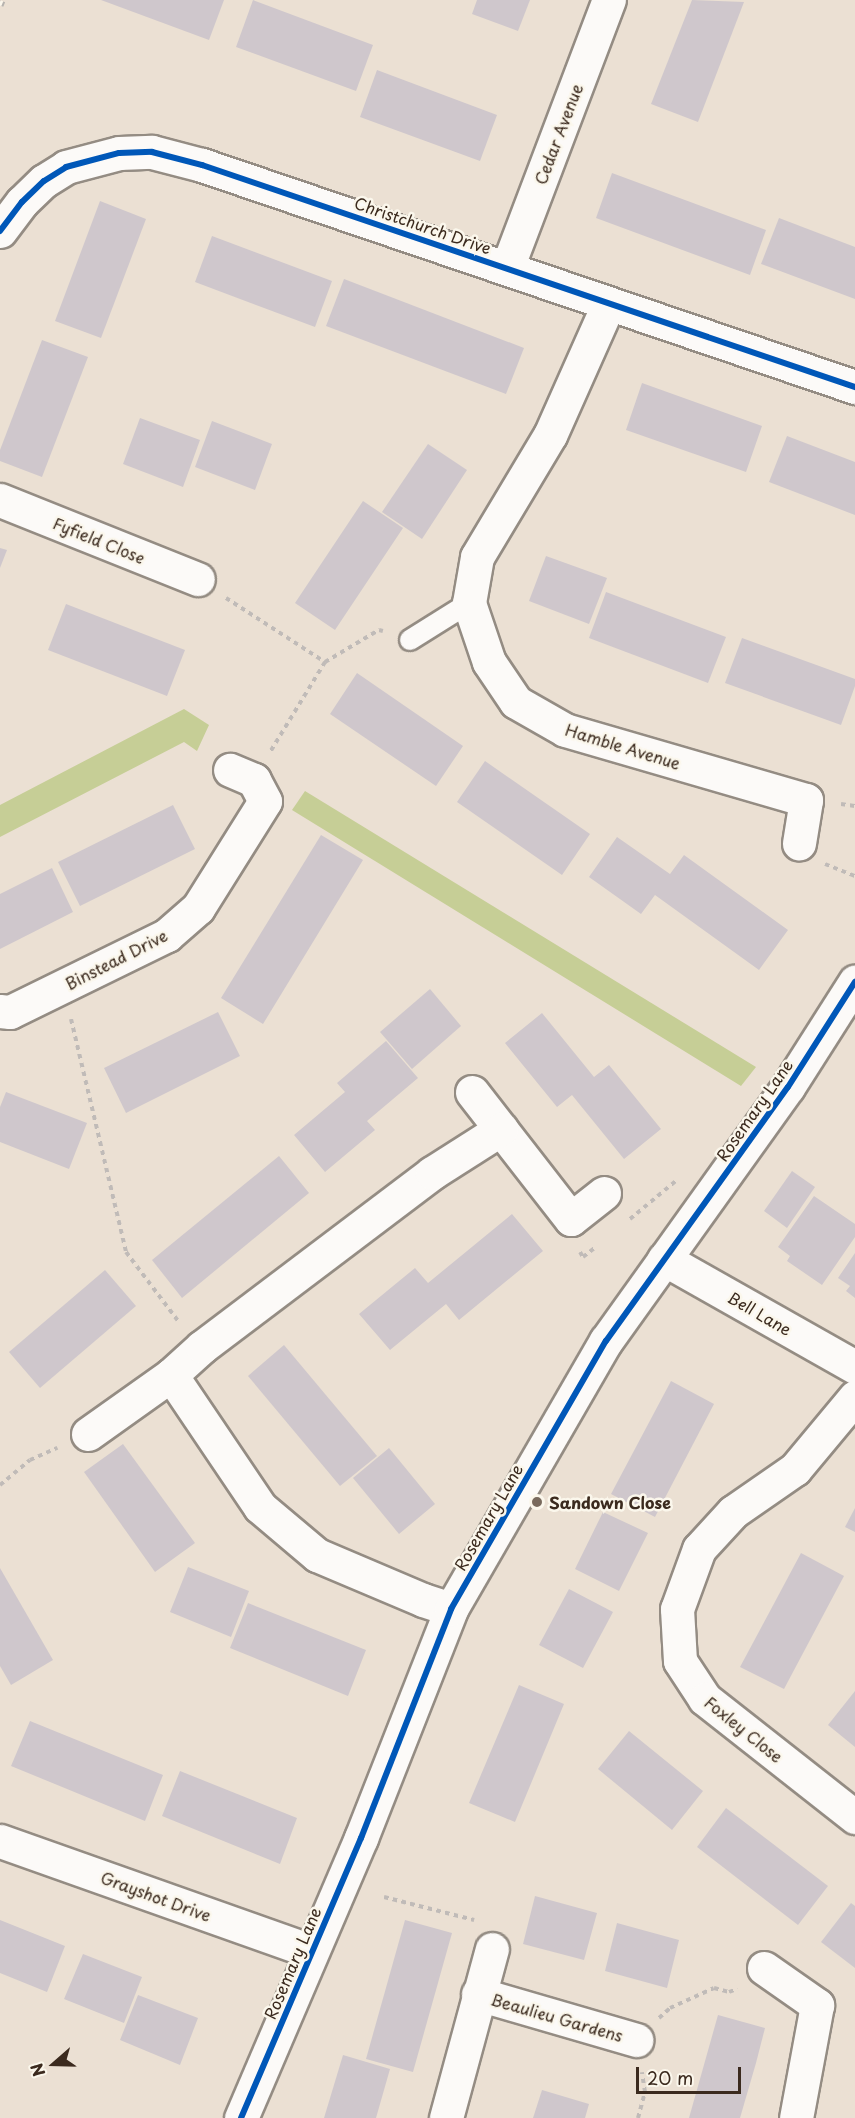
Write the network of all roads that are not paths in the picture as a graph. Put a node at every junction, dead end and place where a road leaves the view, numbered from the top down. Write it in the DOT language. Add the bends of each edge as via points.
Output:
graph roads {
  1 [pos="609,0"];
  2 [pos="0,231"];
  3 [pos="507,267"];
  4 [pos="608,305"];
  5 [pos="855,387"];
  6 [pos="0,500"];
  7 [pos="198,579"];
  8 [pos="469,603"];
  9 [pos="410,640"];
  10 [pos="242,775"];
  11 [pos="799,843"];
  12 [pos="855,982"];
  13 [pos="0,1011"];
  14 [pos="471,1092"];
  15 [pos="501,1129"];
  16 [pos="604,1193"];
  17 [pos="664,1259"];
  18 [pos="855,1367"];
  19 [pos="171,1375"];
  20 [pos="855,1397"];
  21 [pos="88,1434"];
  22 [pos="451,1609"];
  23 [pos="855,1817"];
  24 [pos="0,1840"];
  25 [pos="492,1949"];
  26 [pos="311,1951"];
  27 [pos="768,1971"];
  28 [pos="477,1994"];
  29 [pos="636,2040"];
  30 [pos="241,2118"];
  31 [pos="446,2118"];
  32 [pos="796,2118"];
  1 -- 3 [label="street, Cedar Avenue"];
  2 -- 3 [label="street, Christchurch Drive" via="29,195 66,167 119,153 152,152 202,165"];
  3 -- 4 [label="street, Christchurch Drive"];
  4 -- 5 [label="street, Christchurch Drive"];
  4 -- 8 [label="street, Hamble Avenue" via="550,435 477,557"];
  6 -- 7 [label="street, Fyfield Close"];
  8 -- 9 [label="lane"];
  8 -- 11 [label="street, Hamble Avenue" via="489,662 516,702 565,730 806,800"];
  10 -- 13 [label="street, Binstead Drive" via="265,801 198,908 167,935 10,1012"];
  12 -- 17 [label="street, Rosemary Lane" via="788,1087"];
  14 -- 15 [label="street"];
  15 -- 16 [label="street" via="571,1219"];
  15 -- 19 [label="street" via="432,1173 202,1347"];
  17 -- 18 [label="street, Bell Lane"];
  17 -- 22 [label="street, Rosemary Lane" via="606,1341"];
  19 -- 21 [label="street"];
  19 -- 22 [label="street" via="260,1507 317,1555"];
  20 -- 23 [label="street, Foxley Close" via="795,1469 733,1512 699,1549 677,1609 680,1661 705,1699"];
  22 -- 26 [label="street, Rosemary Lane" via="361,1838"];
  24 -- 26 [label="street, Grayshot Drive"];
  25 -- 28 [label="street, Beaulieu Gardens"];
  26 -- 30 [label="street, Rosemary Lane"];
  27 -- 32 [label="street" via="817,2005"];
  28 -- 29 [label="street, Beaulieu Gardens"];
  28 -- 31 [label="street, Beaulieu Gardens"];
}
